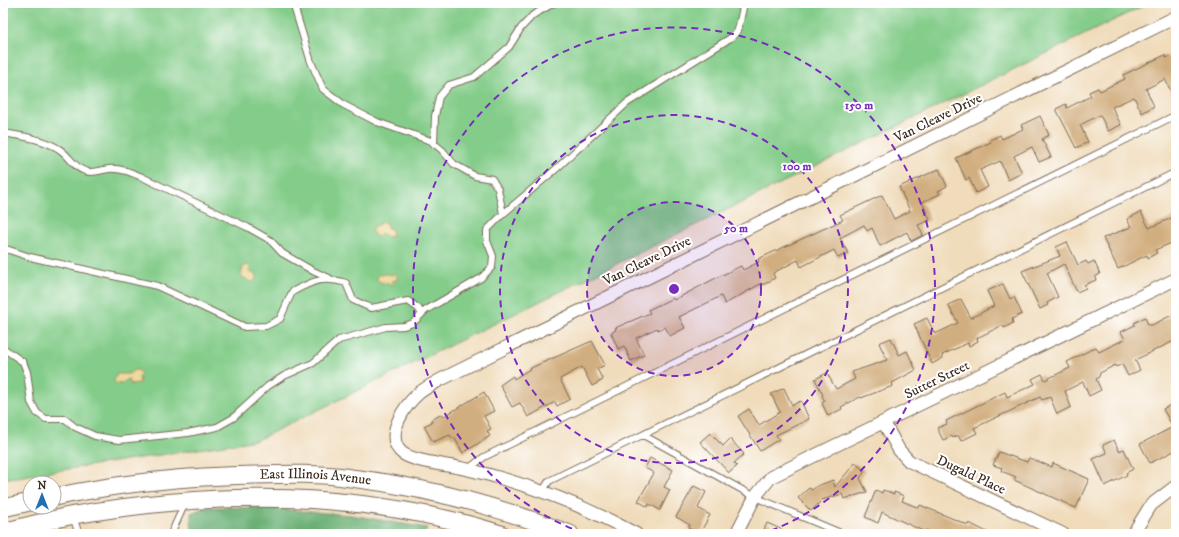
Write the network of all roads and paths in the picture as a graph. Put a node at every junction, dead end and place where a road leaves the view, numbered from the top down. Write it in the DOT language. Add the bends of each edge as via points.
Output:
graph roads {
  1 [pos="293,3"];
  2 [pos="554,3"];
  3 [pos="744,3"];
  4 [pos="1176,17"];
  5 [pos="1176,115"];
  6 [pos="3,133"];
  7 [pos="434,144"];
  8 [pos="1176,172"];
  9 [pos="503,214"];
  10 [pos="3,248"];
  11 [pos="332,279"];
  12 [pos="1176,279"];
  13 [pos="422,314"];
  14 [pos="3,348"];
  15 [pos="884,423"];
  16 [pos="643,435"];
  17 [pos="468,469"];
  18 [pos="1176,486"];
  19 [pos="542,492"];
  20 [pos="62,496"];
  21 [pos="755,497"];
  22 [pos="187,500"];
  23 [pos="22,504"];
  24 [pos="3,508"];
  25 [pos="72,516"];
  26 [pos="3,532"];
  27 [pos="79,534"];
  28 [pos="171,534"];
  29 [pos="501,534"];
  30 [pos="570,534"];
  31 [pos="636,534"];
  32 [pos="736,534"];
  33 [pos="843,534"];
  34 [pos="1063,534"];
  35 [pos="1133,534"];
  1 -- 7 [label="lane" via="311,62 323,89 344,105 377,122"];
  2 -- 7 [label="lane" via="534,15 508,47 474,76 449,85 439,97"];
  3 -- 9 [label="lane" via="738,30 732,36 627,103 556,170"];
  4 -- 17 [label="street, Van Cleave Drive" via="440,380 420,393 402,413 394,442 400,452 409,458"];
  5 -- 17 [label="lane" via="491,453"];
  6 -- 11 [label="lane" via="60,149 84,171 110,169 142,177 247,227 270,240 282,253"];
  7 -- 9 [label="lane" via="454,164 475,176 492,179 498,189"];
  8 -- 16 [label="lane"];
  9 -- 13 [label="lane" via="487,230 487,241 493,256 492,267 481,278"];
  10 -- 11 [label="lane" via="30,257 157,286 245,327 266,326 280,319 292,292 310,282"];
  11 -- 13 [label="lane" via="346,283 354,300 371,308 408,301"];
  12 -- 15 [label="street, Sutter Street"];
  13 -- 14 [label="lane" via="413,323 386,327 339,340 313,363 268,386 233,418 216,428 119,440 95,436 75,427 65,419 46,419 37,413 31,402 23,362"];
  15 -- 21 [label="street, Sutter Street" via="771,477"];
  15 -- 34 [label="street, Dugald Place" via="899,450 909,461"];
  16 -- 19 [label="lane" via="549,481"];
  16 -- 21 [label="lane"];
  17 -- 19 [label="street, Van Cleave Drive"];
  18 -- 35 [label="street" via="1151,505"];
  19 -- 31 [label="street, Van Cleave Drive" via="601,515"];
  20 -- 30 [label="main road, East Illinois Avenue" via="146,481 212,475 286,474 350,477 442,494"];
  21 -- 32 [label="street, Sutter Street"];
  21 -- 33 [label="lane"];
  22 -- 25 [label="main road, East Illinois Avenue"];
  22 -- 28 [label="lane"];
  22 -- 29 [label="main road, East Illinois Avenue" via="264,497 329,500 413,512"];
  23 -- 24 [label="main road"];
  25 -- 26 [label="main road, East Illinois Avenue"];
  25 -- 27 [label="lane"];
}
